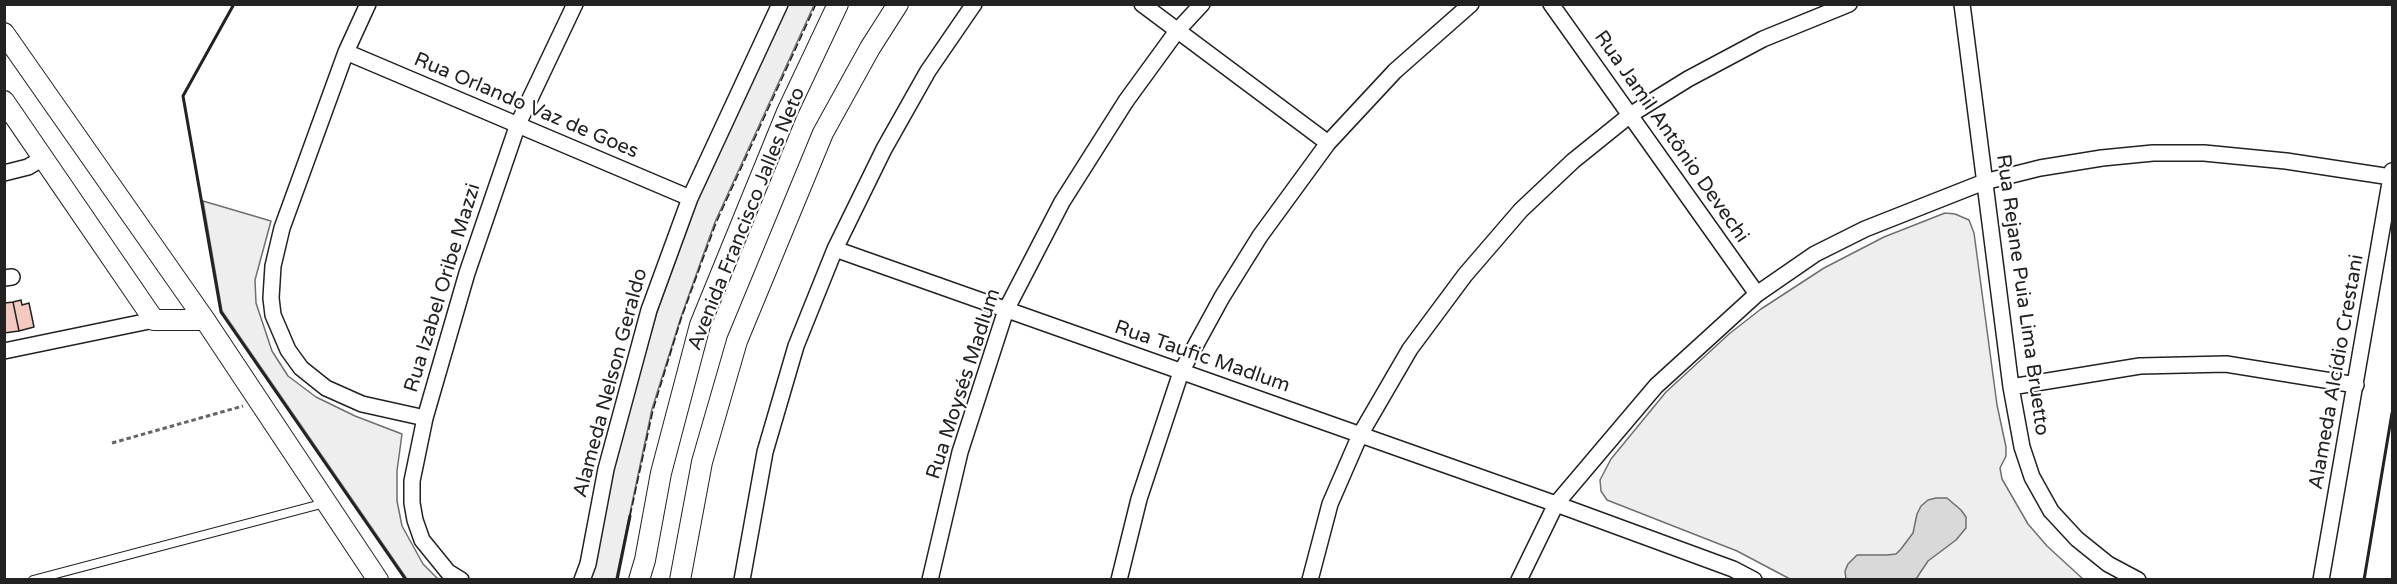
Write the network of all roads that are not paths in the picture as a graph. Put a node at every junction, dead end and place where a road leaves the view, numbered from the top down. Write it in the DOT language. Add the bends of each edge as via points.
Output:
graph roads {
  1 [pos="368,4"];
  2 [pos="575,4"];
  3 [pos="780,4"];
  4 [pos="838,4"];
  5 [pos="898,4"];
  6 [pos="974,4"];
  7 [pos="1142,4"];
  8 [pos="1202,4"];
  9 [pos="1471,4"];
  10 [pos="1551,4"];
  11 [pos="1849,4"];
  12 [pos="1962,4"];
  13 [pos="1177,31"];
  14 [pos="4,33"];
  15 [pos="346,52"];
  16 [pos="4,101"];
  17 [pos="1630,115"];
  18 [pos="518,124"];
  19 [pos="1328,143"];
  20 [pos="43,158"];
  21 [pos="4,173"];
  22 [pos="2392,174"];
  23 [pos="1984,182"];
  24 [pos="690,198"];
  25 [pos="835,249"];
  26 [pos="1756,294"];
  27 [pos="1005,310"];
  28 [pos="154,320"];
  29 [pos="205,320"];
  30 [pos="4,351"];
  31 [pos="1181,372"];
  32 [pos="2356,385"];
  33 [pos="2011,387"];
  34 [pos="425,418"];
  35 [pos="1360,435"];
  36 [pos="327,503"];
  37 [pos="1556,504"];
  38 [pos="1730,574"];
  39 [pos="33,579"];
  40 [pos="378,579"];
  41 [pos="461,579"];
  42 [pos="582,579"];
  43 [pos="639,579"];
  44 [pos="680,579"];
  45 [pos="742,579"];
  46 [pos="930,579"];
  47 [pos="1119,579"];
  48 [pos="1310,579"];
  49 [pos="1520,579"];
  50 [pos="1754,579"];
  51 [pos="2138,579"];
  52 [pos="2321,579"];
  1 -- 15 [label="street"];
  2 -- 18 [label="street, Rua Izabel Oribe Mazzi"];
  3 -- 24 [label="street, Alameda Nelson Geraldo"];
  4 -- 43 [label="street, Avenida Francisco Jalles Neto" via="787,112 700,325 661,473"];
  5 -- 44 [label="street, Avenida Francisco Jalles Neto" via="823,133 737,341 702,462"];
  6 -- 25 [label="street" via="928,71"];
  7 -- 13 [label="street"];
  8 -- 13 [label="street, Rua Moysés Madlum"];
  9 -- 19 [label="street" via="1395,71"];
  10 -- 17 [label="street, Rua Jamil Antônio Devechi"];
  11 -- 17 [label="street" via="1762,39"];
  12 -- 23 [label="street, Rua Rejane Puia Lima Bruetto"];
  13 -- 19 [label="street"];
  13 -- 27 [label="street, Rua Moysés Madlum" via="1126,101 1062,202"];
  14 -- 29 [label="street"];
  15 -- 18 [label="street, Rua Orlando Vaz de Goes"];
  15 -- 34 [label="street" via="282,228 273,267 273,315 288,350 301,368 326,388 362,404"];
  16 -- 20 [label="street"];
  17 -- 26 [label="street, Rua Jamil Antônio Devechi"];
  17 -- 35 [label="street" via="1521,210 1465,274 1410,349"];
  18 -- 24 [label="street, Rua Orlando Vaz de Goes"];
  18 -- 34 [label="street, Rua Izabel Oribe Mazzi" via="467,273"];
  19 -- 31 [label="street" via="1260,236"];
  20 -- 21 [label="street" via="28,167"];
  20 -- 28 [label="street"];
  22 -- 23 [label="street" via="2274,159 2153,153 2040,168"];
  22 -- 32 [label="street, Alameda Alcídio Crestani"];
  23 -- 26 [label="street" via="1865,229 1815,254"];
  23 -- 33 [label="street, Rua Rejane Puia Lima Bruetto"];
  24 -- 42 [label="street, Alameda Nelson Geraldo" via="649,310 606,469"];
  25 -- 27 [label="street, Rua Taufic Madlum"];
  25 -- 45 [label="street" via="796,346 765,452"];
  26 -- 37 [label="street" via="1656,386"];
  27 -- 31 [label="street, Rua Taufic Madlum"];
  27 -- 46 [label="street, Rua Moysés Madlum" via="960,452"];
  28 -- 29 [label="street"];
  28 -- 30 [label="street"];
  29 -- 36 [label="street"];
  31 -- 35 [label="street, Rua Taufic Madlum"];
  31 -- 47 [label="street" via="1139,499"];
  32 -- 33 [label="street" via="2226,364 2140,366"];
  32 -- 52 [label="street, Alameda Alcídio Crestani"];
  33 -- 51 [label="street, Rua Rejane Puia Lima Bruetto" via="2022,447 2032,477 2051,511 2108,564"];
  34 -- 41 [label="street, Rua Izabel Oribe Mazzi" via="412,480 415,520 432,554 448,572"];
  35 -- 37 [label="street, Rua Taufic Madlum"];
  35 -- 48 [label="street" via="1330,504"];
  36 -- 39 [label="lane"];
  36 -- 40 [label="street"];
  37 -- 38 [label="street, Rua Taufic Madlum"];
  37 -- 49 [label="street"];
  38 -- 50 [label="street, Rua Taufic Madlum"];
}
